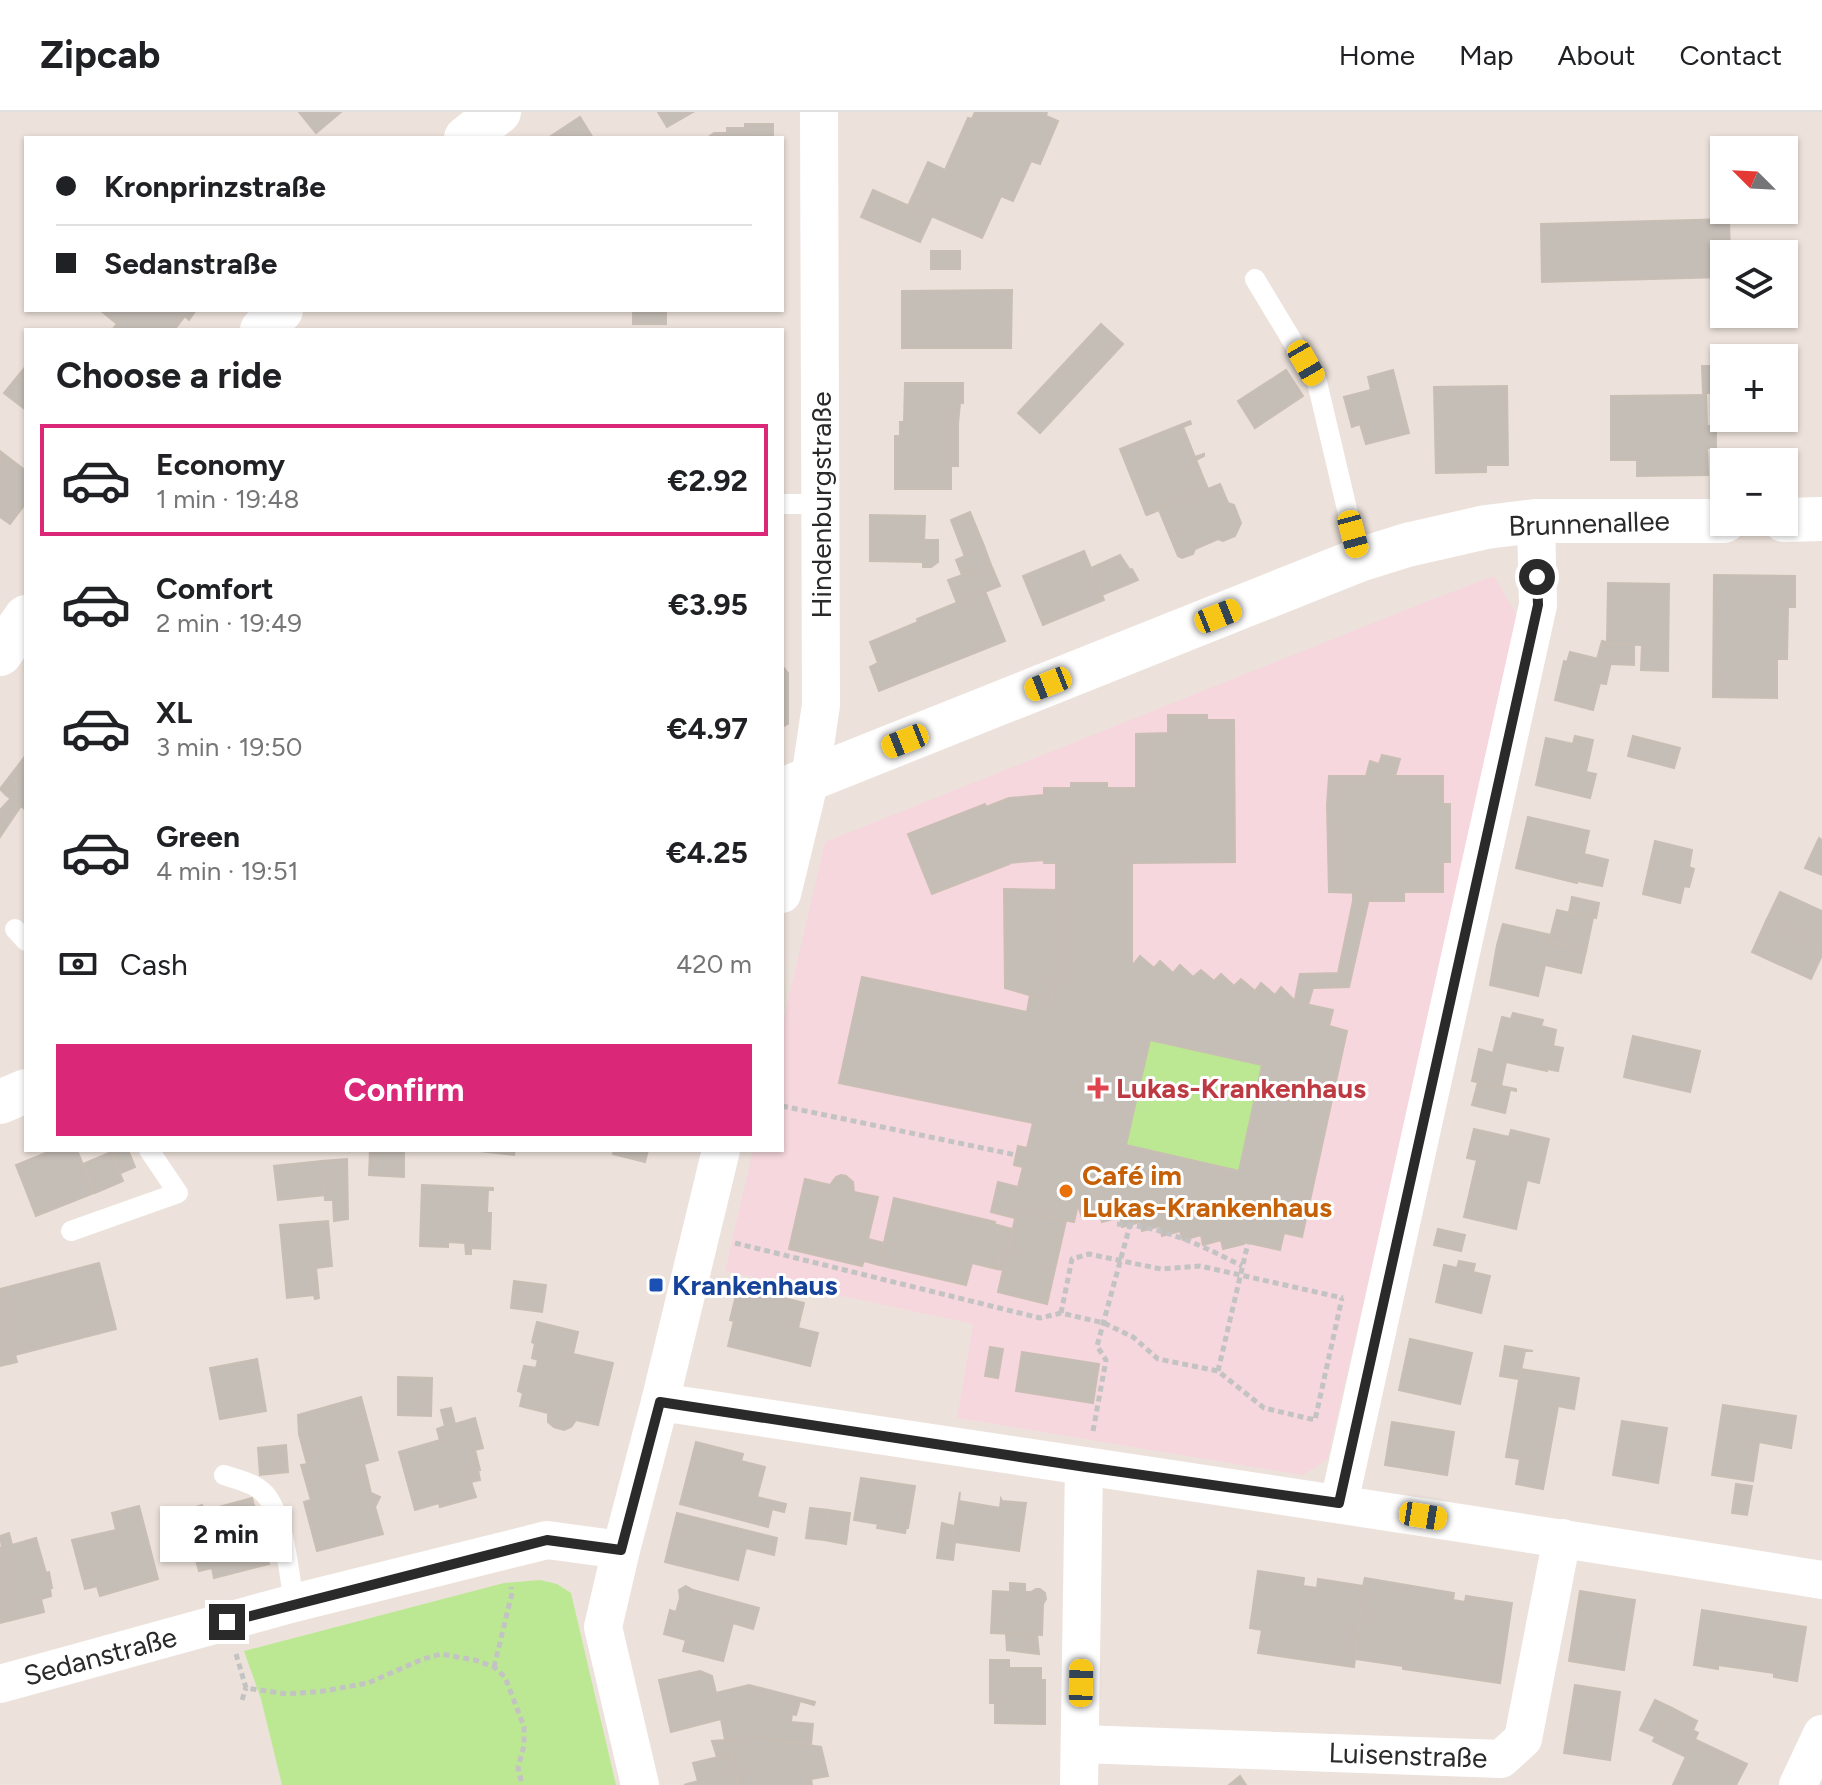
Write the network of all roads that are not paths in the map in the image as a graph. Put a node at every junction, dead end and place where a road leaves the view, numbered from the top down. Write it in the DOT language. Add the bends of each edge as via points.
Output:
graph roads {
  1 [pos="499,112"];
  2 [pos="819,112"];
  3 [pos="469,136"];
  4 [pos="1255,279"];
  5 [pos="279,312"];
  6 [pos="264,328"];
  7 [pos="784,504"];
  8 [pos="821,504"];
  9 [pos="1822,519"];
  10 [pos="1798,520"];
  11 [pos="1536,521"];
  12 [pos="1710,521"];
  13 [pos="1359,560"];
  14 [pos="24,620"];
  15 [pos="0,654"];
  16 [pos="796,785"];
  17 [pos="784,878"];
  18 [pos="24,1092"];
  19 [pos="0,1102"];
  20 [pos="150,1152"];
  21 [pos="721,1152"];
  22 [pos="71,1231"];
  23 [pos="660,1402"];
  24 [pos="1085,1467"];
  25 [pos="224,1475"];
  26 [pos="1339,1503"];
  27 [pos="1562,1538"];
  28 [pos="621,1550"];
  29 [pos="1822,1580"];
  30 [pos="294,1603"];
  31 [pos="0,1684"];
  32 [pos="1822,1734"];
  33 [pos="1080,1744"];
  34 [pos="640,1785"];
  35 [pos="1079,1785"];
  36 [pos="1798,1785"];
  1 -- 3 [label="street"];
  2 -- 8 [label="street, Hindenburgstraße"];
  4 -- 13 [label="lane" via="1317,382"];
  5 -- 6 [label="street"];
  7 -- 8 [label="lane"];
  8 -- 16 [label="street, Hindenburgstraße" via="821,705"];
  9 -- 10 [label="street"];
  11 -- 12 [label="street, Brunnenallee"];
  11 -- 13 [label="street, Brunnenallee" via="1486,527"];
  11 -- 26 [label="street" via="1538,605"];
  13 -- 16 [label="street, Brunnenallee"];
  14 -- 15 [label="street"];
  16 -- 17 [label="street, Hindenburgstraße"];
  18 -- 19 [label="street"];
  20 -- 22 [label="lane" via="178,1193"];
  21 -- 23 [label="street"];
  23 -- 24 [label="street"];
  23 -- 28 [label="street"];
  24 -- 26 [label="street"];
  24 -- 33 [label="street"];
  25 -- 30 [label="lane" via="250,1483 268,1497 280,1527"];
  26 -- 27 [label="street"];
  27 -- 29 [label="street"];
  27 -- 33 [label="street, Luisenstraße" via="1523,1739 1501,1759"];
  28 -- 30 [label="street, Sedanstraße" via="547,1540"];
  28 -- 34 [label="street" via="603,1627"];
  30 -- 31 [label="street, Sedanstraße"];
  32 -- 36 [label="street"];
  33 -- 35 [label="street"];
}
